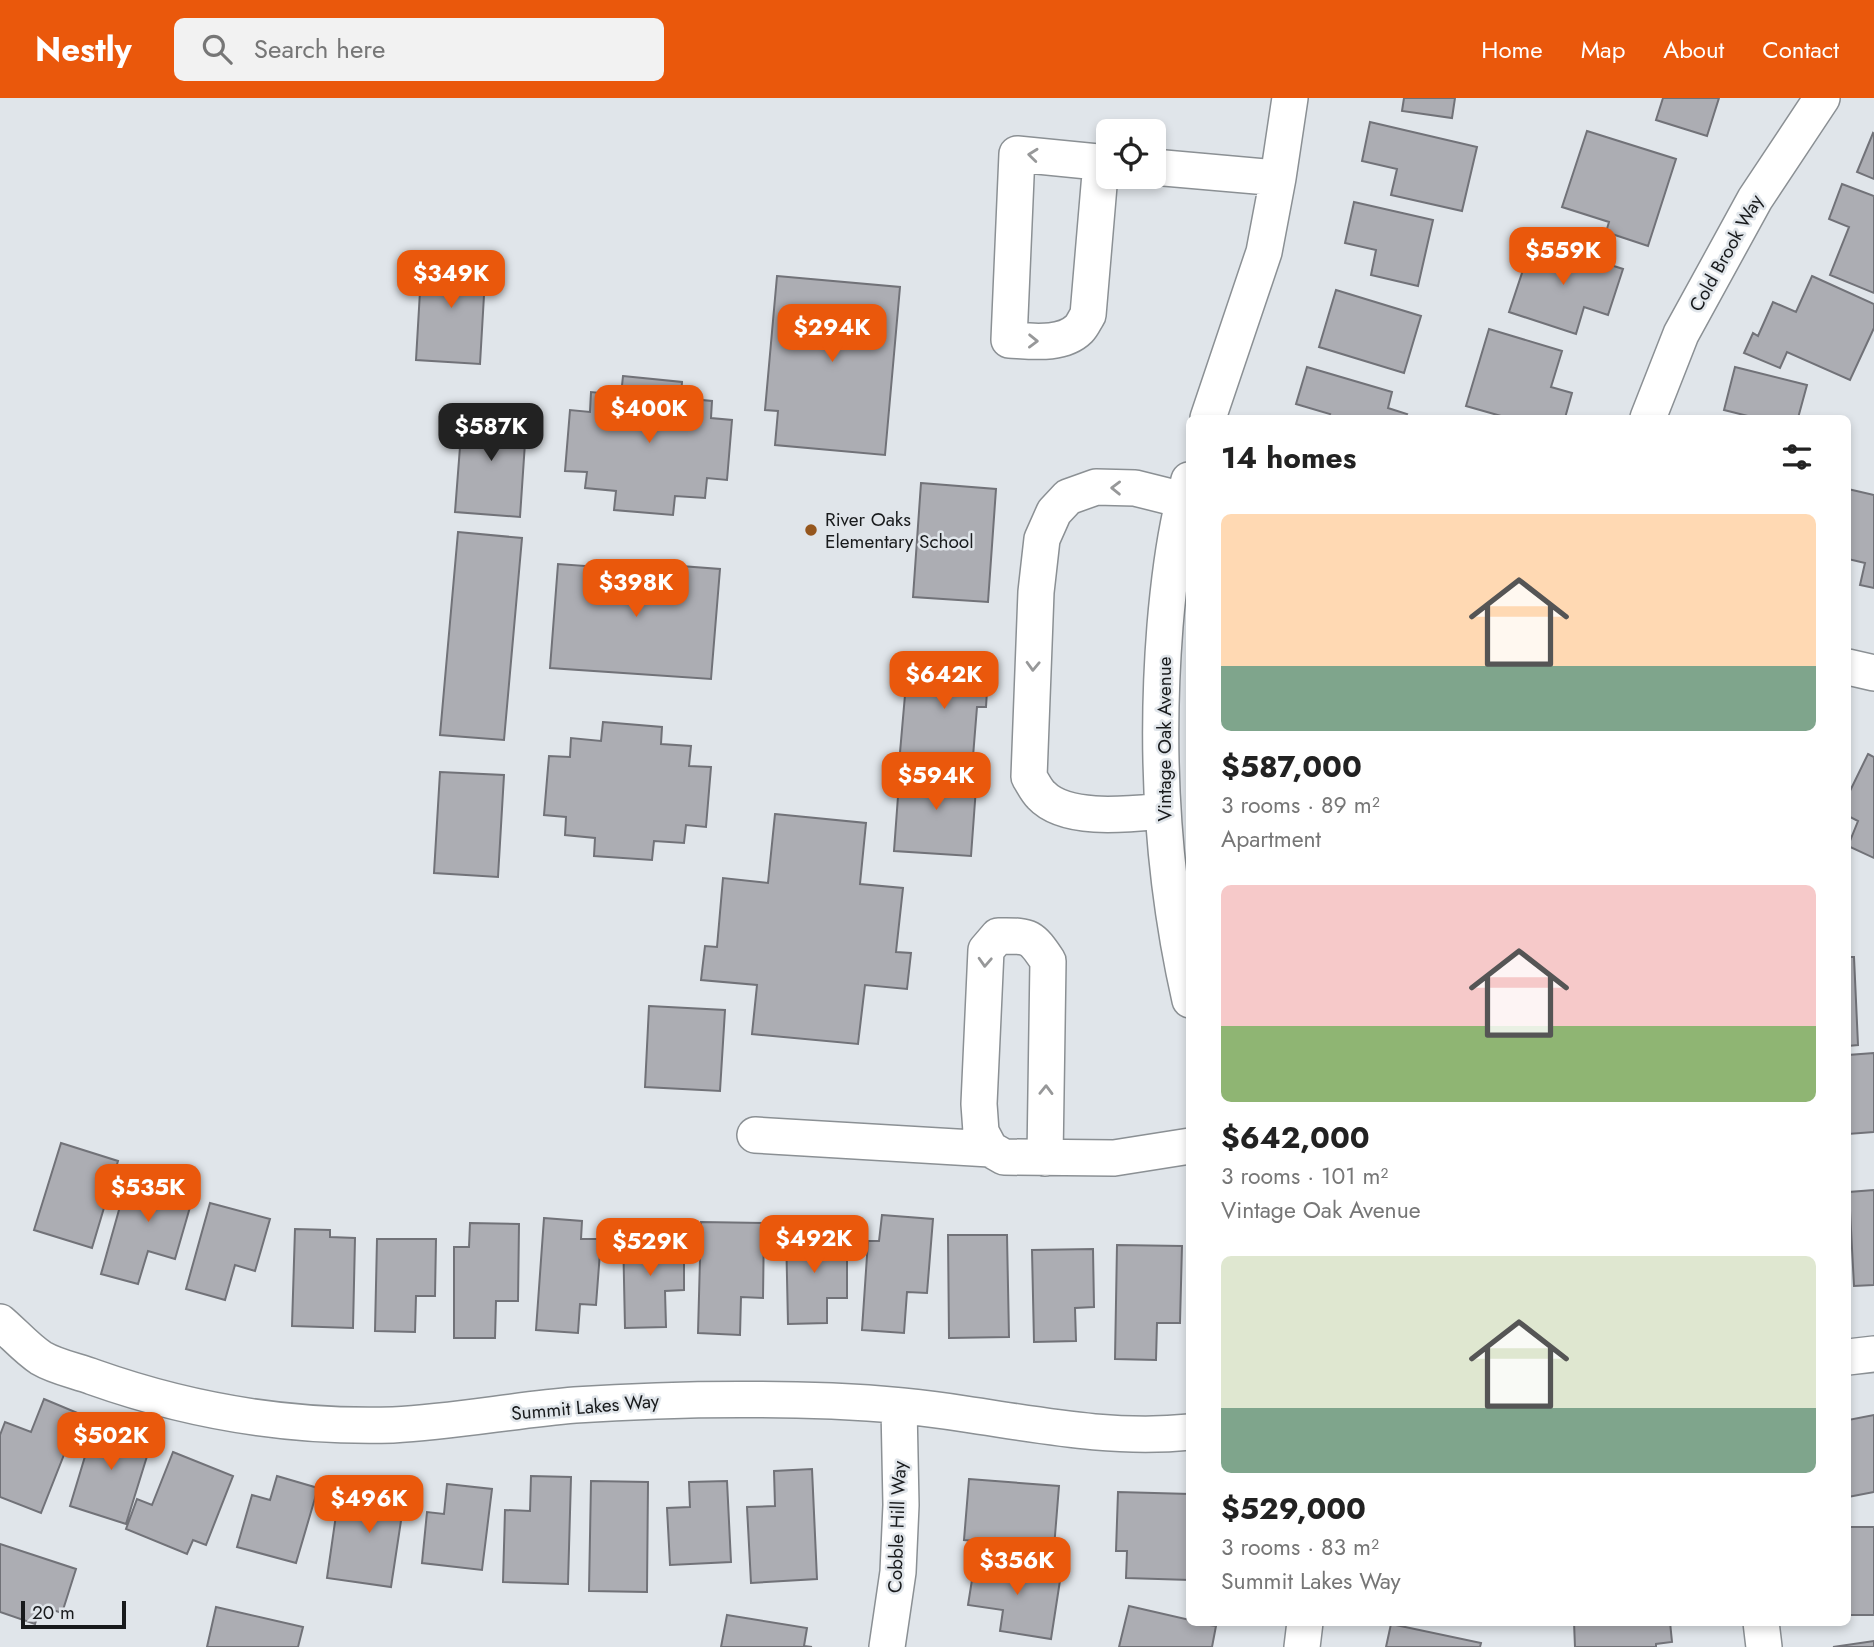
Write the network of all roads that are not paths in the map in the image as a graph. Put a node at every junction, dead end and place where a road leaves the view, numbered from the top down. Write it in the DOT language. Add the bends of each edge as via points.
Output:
graph roads {
  1 [pos="1290,98"];
  2 [pos="1822,98"];
  3 [pos="1105,162"];
  4 [pos="1166,168"];
  5 [pos="1279,178"];
  6 [pos="1209,415"];
  7 [pos="1649,415"];
  8 [pos="1186,489"];
  9 [pos="1851,668"];
  10 [pos="1874,673"];
  11 [pos="1163,811"];
  12 [pos="1186,983"];
  13 [pos="755,1135"];
  14 [pos="986,1140"];
  15 [pos="1186,1147"];
  16 [pos="1045,1158"];
  17 [pos="0,1322"];
  18 [pos="1874,1354"];
  19 [pos="1851,1357"];
  20 [pos="899,1407"];
  21 [pos="1186,1432"];
  22 [pos="1305,1626"];
  23 [pos="1761,1626"];
  24 [pos="887,1647"];
  25 [pos="1302,1647"];
  26 [pos="1764,1647"];
  1 -- 5 [label="street"];
  2 -- 7 [label="street, Cold Brook Way" via="1755,199 1694,309"];
  3 -- 3 [label="street, one-way" via="1017,154 1009,340 1042,342 1069,336 1088,315"];
  4 -- 5 [label="street"];
  5 -- 6 [label="street" via="1264,253"];
  8 -- 11 [label="street, Vintage Oak Avenue" via="1168,596 1161,680"];
  8 -- 11 [label="street, one-way" via="1096,487 1068,497 1042,539 1037,592 1029,777 1042,797 1065,809 1105,816"];
  9 -- 10 [label="street"];
  11 -- 12 [label="street, Vintage Oak Avenue" via="1167,872"];
  13 -- 14 [label="street"];
  14 -- 16 [label="street" via="1004,1157"];
  16 -- 14 [label="street, one-way" via="1048,961 1027,936 998,936 986,950 979,1104"];
  15 -- 16 [label="street" via="1114,1158"];
  17 -- 20 [label="street, Summit Lakes Way" via="42,1359 137,1392 221,1412 306,1422 391,1425 665,1400 771,1399"];
  18 -- 19 [label="street"];
  20 -- 21 [label="street, Summit Lakes Way" via="1065,1430"];
  20 -- 24 [label="street, Cobble Hill Way" via="898,1572"];
  22 -- 25 [label="street"];
  23 -- 26 [label="street"];
}
